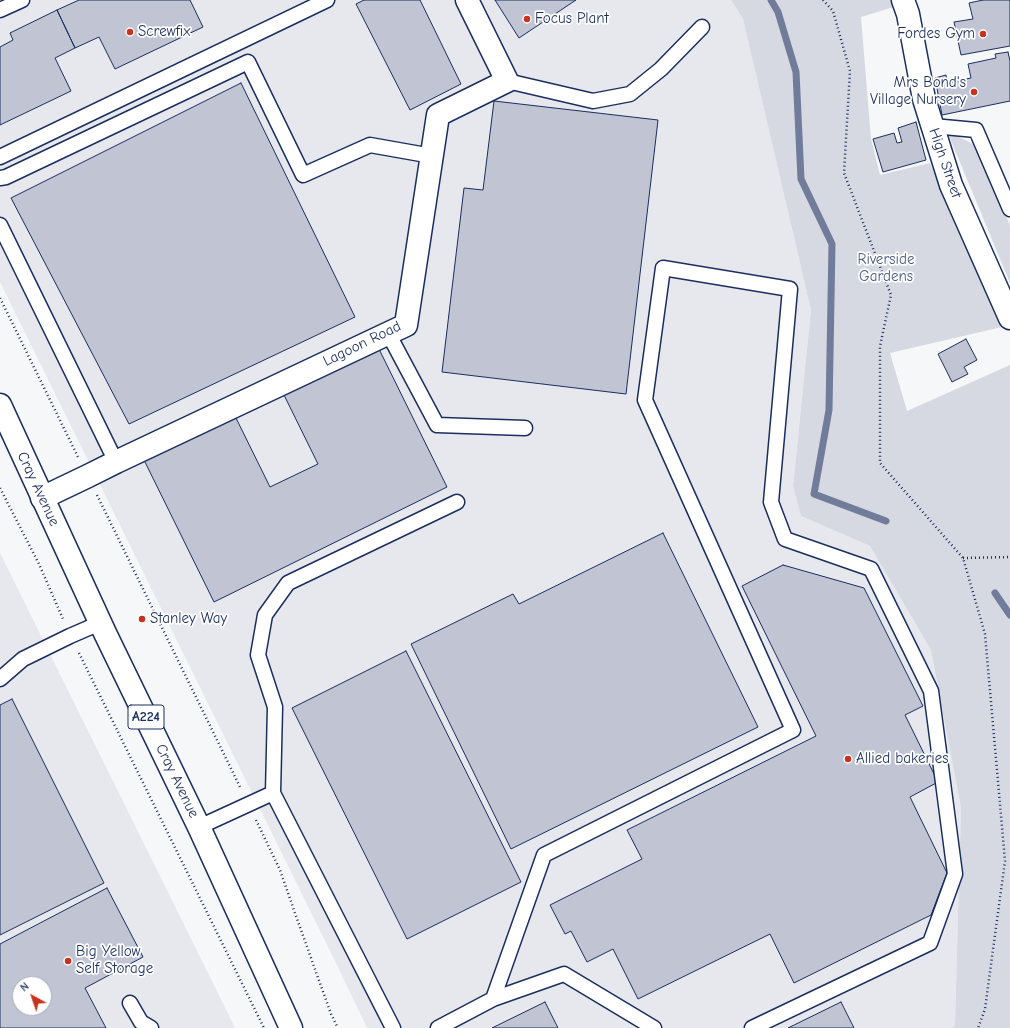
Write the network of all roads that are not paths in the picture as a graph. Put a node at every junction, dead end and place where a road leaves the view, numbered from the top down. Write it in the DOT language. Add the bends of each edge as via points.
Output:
graph roads {
  1 [pos="22,0"];
  2 [pos="327,0"];
  3 [pos="466,0"];
  4 [pos="903,0"];
  5 [pos="0,10"];
  6 [pos="702,27"];
  7 [pos="507,81"];
  8 [pos="933,126"];
  9 [pos="432,156"];
  10 [pos="0,157"];
  11 [pos="0,178"];
  12 [pos="1010,209"];
  13 [pos="0,225"];
  14 [pos="1010,318"];
  15 [pos="388,333"];
  16 [pos="0,405"];
  17 [pos="525,428"];
  18 [pos="116,462"];
  19 [pos="42,498"];
  20 [pos="457,502"];
  21 [pos="100,623"];
  22 [pos="0,679"];
  23 [pos="273,793"];
  24 [pos="199,827"];
  25 [pos="493,999"];
  26 [pos="130,1003"];
  27 [pos="151,1028"];
  28 [pos="291,1028"];
  29 [pos="393,1028"];
  30 [pos="438,1028"];
  31 [pos="654,1028"];
  32 [pos="752,1028"];
  1 -- 5 [label="lane"];
  2 -- 10 [label="lane"];
  3 -- 7 [label="street"];
  4 -- 8 [label="street, High Street" via="924,99"];
  6 -- 7 [label="lane" via="661,69 630,94 593,101"];
  7 -- 9 [label="street, Lagoon Road" via="438,115"];
  8 -- 12 [label="lane" via="976,130"];
  8 -- 14 [label="street, High Street" via="951,185"];
  9 -- 11 [label="lane" via="370,145 303,176 248,62"];
  9 -- 15 [label="street, Lagoon Road" via="406,325"];
  13 -- 18 [label="lane"];
  15 -- 17 [label="lane" via="437,425"];
  15 -- 18 [label="street, Lagoon Road"];
  16 -- 19 [label="street, Cray Avenue / A224"];
  18 -- 19 [label="street, Lagoon Road"];
  19 -- 21 [label="street, Cray Avenue / A224"];
  20 -- 23 [label="lane" via="288,583 265,614 258,656 276,707"];
  21 -- 22 [label="lane" via="23,660"];
  21 -- 24 [label="street, Cray Avenue / A224"];
  23 -- 24 [label="lane"];
  23 -- 29 [label="lane"];
  24 -- 28 [label="street, Cray Avenue / A224"];
  25 -- 30 [label="lane"];
  25 -- 31 [label="lane" via="564,974"];
  25 -- 32 [label="lane" via="544,855 793,730 645,400 663,268 790,289 771,502 785,539 871,569 875,576 931,691 956,874 930,943"];
  26 -- 27 [label="lane" via="141,1022"];
}
